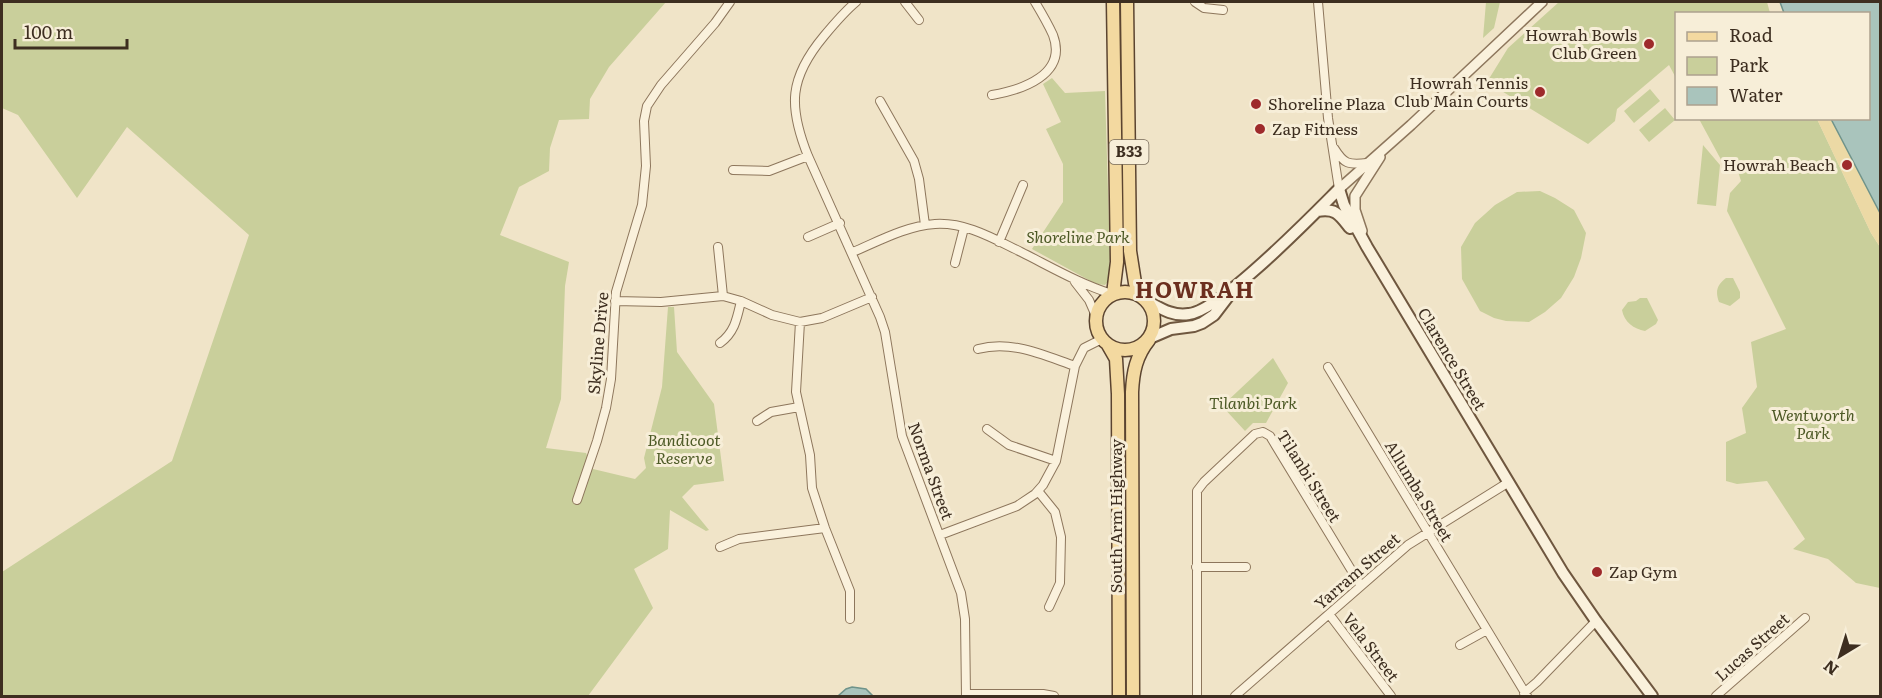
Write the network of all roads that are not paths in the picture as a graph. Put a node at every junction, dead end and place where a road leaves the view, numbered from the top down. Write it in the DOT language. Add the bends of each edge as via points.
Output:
graph roads {
  1 [pos="730,2"];
  2 [pos="856,2"];
  3 [pos="905,2"];
  4 [pos="1035,2"];
  5 [pos="1113,2"];
  6 [pos="1127,2"];
  7 [pos="1195,2"];
  8 [pos="1318,2"];
  9 [pos="1542,2"];
  10 [pos="1223,10"];
  11 [pos="919,20"];
  12 [pos="992,95"];
  13 [pos="880,101"];
  14 [pos="1333,146"];
  15 [pos="1386,147"];
  16 [pos="808,156"];
  17 [pos="1367,163"];
  18 [pos="733,170"];
  19 [pos="1023,185"];
  20 [pos="1340,189"];
  21 [pos="1317,211"];
  22 [pos="840,223"];
  23 [pos="925,225"];
  24 [pos="964,228"];
  25 [pos="808,237"];
  26 [pos="999,242"];
  27 [pos="1366,246"];
  28 [pos="718,247"];
  29 [pos="853,252"];
  30 [pos="955,263"];
  31 [pos="1070,277"];
  32 [pos="1236,287"];
  33 [pos="1113,294"];
  34 [pos="723,296"];
  35 [pos="872,297"];
  36 [pos="1146,300"];
  37 [pos="615,301"];
  38 [pos="741,301"];
  39 [pos="1096,316"];
  40 [pos="800,322"];
  41 [pos="1149,339"];
  42 [pos="1105,342"];
  43 [pos="720,343"];
  44 [pos="978,349"];
  45 [pos="1075,366"];
  46 [pos="1328,367"];
  47 [pos="799,407"];
  48 [pos="757,421"];
  49 [pos="987,429"];
  50 [pos="1056,461"];
  51 [pos="1509,482"];
  52 [pos="1038,490"];
  53 [pos="577,500"];
  54 [pos="825,528"];
  55 [pos="1427,531"];
  56 [pos="940,535"];
  57 [pos="720,547"];
  58 [pos="1196,567"];
  59 [pos="1246,567"];
  60 [pos="1361,586"];
  61 [pos="1049,607"];
  62 [pos="1329,614"];
  63 [pos="1805,618"];
  64 [pos="850,619"];
  65 [pos="1596,621"];
  66 [pos="1487,630"];
  67 [pos="1460,645"];
  68 [pos="966,695"];
  69 [pos="1526,695"];
  70 [pos="1054,696"];
  71 [pos="1119,696"];
  72 [pos="1133,696"];
  73 [pos="1197,696"];
  74 [pos="1237,696"];
  75 [pos="1391,696"];
  76 [pos="1652,696"];
  77 [pos="1716,696"];
  1 -- 37 [label="street, Skyline Drive" via="647,106 643,128 644,196"];
  2 -- 16 [label="street, Norma Street" via="814,48 797,81 795,111"];
  3 -- 11 [label="street"];
  4 -- 12 [label="street" via="1055,42 1051,68 1040,78"];
  5 -- 33 [label="main road, B33" via="1117,262"];
  6 -- 36 [label="main road, B33" via="1130,251 1135,283"];
  7 -- 10 [label="street" via="1204,8"];
  8 -- 14 [label="street, Clarence Street"];
  9 -- 15 [label="street"];
  13 -- 23 [label="street" via="914,161"];
  14 -- 17 [label="street" via="1347,163"];
  14 -- 20 [label="street, Clarence Street"];
  15 -- 17 [label="street"];
  15 -- 27 [label="street" via="1355,196 1355,210"];
  16 -- 18 [label="street" via="770,171"];
  16 -- 22 [label="street, Norma Street"];
  17 -- 20 [label="street"];
  19 -- 26 [label="street"];
  20 -- 21 [label="main road"];
  20 -- 27 [label="main road, Clarence Street" via="1344,205"];
  21 -- 27 [label="main road" via="1334,211"];
  21 -- 32 [label="main road"];
  22 -- 25 [label="street"];
  22 -- 29 [label="street, Norma Street"];
  23 -- 24 [label="street"];
  23 -- 29 [label="street"];
  24 -- 26 [label="street"];
  24 -- 30 [label="street"];
  26 -- 31 [label="street"];
  27 -- 51 [label="main road, Clarence Street"];
  28 -- 34 [label="street"];
  29 -- 35 [label="street, Norma Street"];
  31 -- 33 [label="street"];
  31 -- 39 [label="street" via="1081,288"];
  32 -- 36 [label="main road" via="1193,314 1172,313"];
  32 -- 41 [label="main road" via="1207,320"];
  33 -- 36 [label="main road" via="1127,293"];
  33 -- 39 [label="main road, B33" via="1102,302"];
  34 -- 37 [label="street" via="661,302"];
  34 -- 38 [label="street"];
  35 -- 40 [label="street" via="828,316"];
  35 -- 56 [label="street, Norma Street" via="885,332 902,436"];
  36 -- 41 [label="main road, B33" via="1155,315"];
  37 -- 53 [label="street, Skyline Drive" via="609,393"];
  38 -- 40 [label="street"];
  38 -- 43 [label="street" via="735,326"];
  39 -- 42 [label="main road" via="1096,327"];
  40 -- 47 [label="street" via="796,377"];
  41 -- 42 [label="main road" via="1128,349"];
  41 -- 72 [label="main road, South Arm Highway / B33" via="1136,364 1132,392"];
  42 -- 45 [label="street" via="1084,348"];
  42 -- 71 [label="main road, South Arm Highway" via="1116,359 1119,394"];
  44 -- 45 [label="street" via="1005,345"];
  45 -- 50 [label="street"];
  46 -- 55 [label="street, Allumba Street"];
  47 -- 48 [label="street" via="771,412"];
  47 -- 54 [label="street" via="810,455 812,488"];
  49 -- 50 [label="street" via="1009,445"];
  50 -- 52 [label="street"];
  51 -- 55 [label="street, Yarram Street"];
  51 -- 65 [label="main road, Clarence Street"];
  52 -- 56 [label="street" via="1017,506"];
  52 -- 61 [label="street" via="1055,512 1061,537 1060,583"];
  54 -- 57 [label="street" via="739,539"];
  54 -- 64 [label="street" via="850,591"];
  55 -- 60 [label="street, Yarram Street"];
  55 -- 66 [label="street, Allumba Street"];
  56 -- 68 [label="street, Norma Street" via="964,606"];
  58 -- 59 [label="street"];
  58 -- 60 [label="street, Tilanbi Street" via="1199,487 1255,434 1263,432 1275,444"];
  58 -- 73 [label="street, Tilanbi Street"];
  60 -- 62 [label="street, Yarram Street"];
  62 -- 74 [label="street, Yarram Street"];
  62 -- 75 [label="street, Vela Street"];
  63 -- 77 [label="street, Lucas Street"];
  65 -- 69 [label="street"];
  65 -- 76 [label="main road, Clarence Street"];
  66 -- 67 [label="street"];
  66 -- 69 [label="street, Allumba Street"];
  68 -- 70 [label="street"];
}
